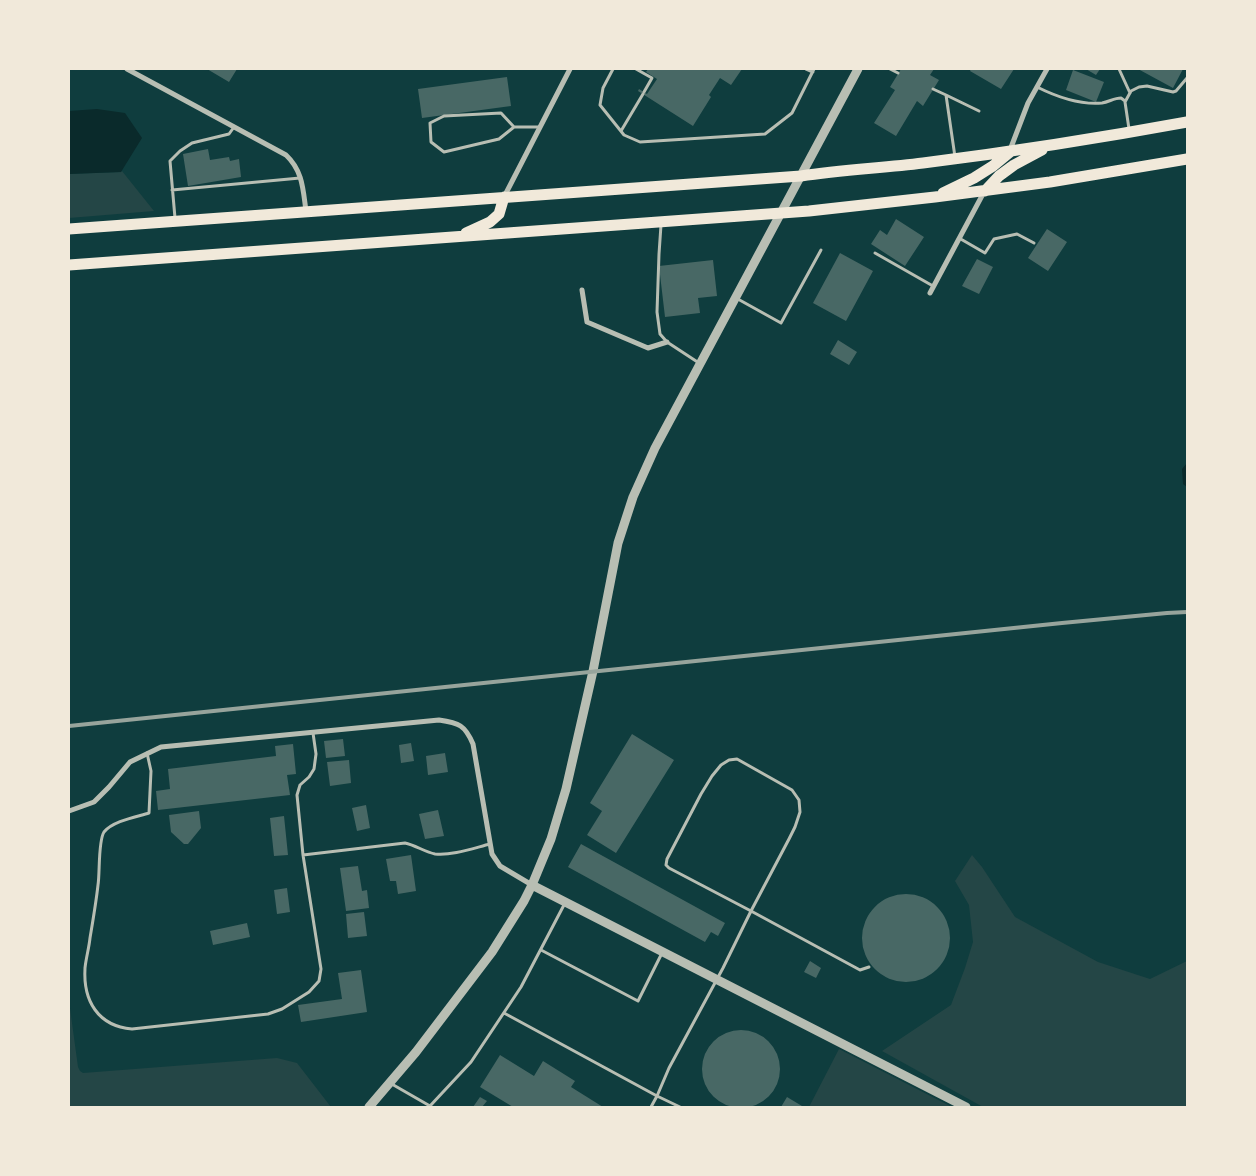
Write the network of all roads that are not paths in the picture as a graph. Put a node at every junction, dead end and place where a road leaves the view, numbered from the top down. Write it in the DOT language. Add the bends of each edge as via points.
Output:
graph roads {
  1 [pos="127,69"];
  2 [pos="570,69"];
  3 [pos="613,69"];
  4 [pos="636,69"];
  5 [pos="806,69"];
  6 [pos="858,69"];
  7 [pos="890,69"];
  8 [pos="1047,69"];
  9 [pos="1119,69"];
  10 [pos="813,70"];
  11 [pos="898,73"];
  12 [pos="1187,78"];
  13 [pos="1037,87"];
  14 [pos="933,89"];
  15 [pos="1130,93"];
  16 [pos="946,95"];
  17 [pos="1126,101"];
  18 [pos="979,111"];
  19 [pos="1187,122"];
  20 [pos="234,127"];
  21 [pos="514,127"];
  22 [pos="540,127"];
  23 [pos="621,131"];
  24 [pos="1129,133"];
  25 [pos="1053,145"];
  26 [pos="1010,152"];
  27 [pos="955,159"];
  28 [pos="1187,159"];
  29 [pos="801,176"];
  30 [pos="300,178"];
  31 [pos="172,190"];
  32 [pos="984,191"];
  33 [pos="935,197"];
  34 [pos="504,198"];
  35 [pos="306,212"];
  36 [pos="781,213"];
  37 [pos="175,221"];
  38 [pos="661,222"];
  39 [pos="69,228"];
  40 [pos="457,236"];
  41 [pos="959,238"];
  42 [pos="1034,243"];
  43 [pos="821,250"];
  44 [pos="875,253"];
  45 [pos="69,265"];
  46 [pos="934,286"];
  47 [pos="582,290"];
  48 [pos="930,293"];
  49 [pos="735,297"];
  50 [pos="666,342"];
  51 [pos="700,364"];
  52 [pos="313,732"];
  53 [pos="148,753"];
  54 [pos="69,811"];
  55 [pos="490,844"];
  56 [pos="303,855"];
  57 [pos="532,885"];
  58 [pos="565,903"];
  59 [pos="750,911"];
  60 [pos="541,950"];
  61 [pos="662,952"];
  62 [pos="869,967"];
  63 [pos="716,980"];
  64 [pos="504,1013"];
  65 [pos="390,1082"];
  66 [pos="657,1096"];
  67 [pos="369,1107"];
  68 [pos="432,1107"];
  69 [pos="651,1107"];
  70 [pos="680,1107"];
  71 [pos="966,1107"];
  1 -- 20 [label="street"];
  2 -- 22 [label="street"];
  3 -- 23 [label="lane" via="600,104"];
  4 -- 23 [label="lane" via="652,78"];
  5 -- 10 [label="lane"];
  6 -- 29 [label="street"];
  7 -- 11 [label="lane"];
  8 -- 13 [label="street"];
  9 -- 15 [label="lane"];
  10 -- 23 [label="lane" via="792,113 765,134 640,142"];
  12 -- 15 [label="lane" via="1174,92 1147,86"];
  13 -- 17 [label="lane" via="1074,102 1103,103 1115,98"];
  13 -- 26 [label="street"];
  14 -- 16 [label="lane"];
  15 -- 17 [label="lane"];
  16 -- 18 [label="lane"];
  16 -- 27 [label="lane"];
  17 -- 24 [label="lane"];
  19 -- 24 [label="main road"];
  20 -- 30 [label="street" via="286,155 294,162"];
  20 -- 31 [label="lane" via="229,134 192,143 170,161"];
  21 -- 21 [label="lane" via="499,139 444,152 431,142 430,123 444,116 501,113"];
  21 -- 22 [label="lane"];
  22 -- 34 [label="street"];
  24 -- 25 [label="main road"];
  25 -- 26 [label="main road"];
  25 -- 32 [label="main road" via="1014,165"];
  26 -- 27 [label="main road"];
  26 -- 33 [label="main road" via="974,178"];
  27 -- 29 [label="main road"];
  28 -- 32 [label="main road"];
  29 -- 34 [label="main road"];
  29 -- 36 [label="street"];
  30 -- 31 [label="lane"];
  30 -- 35 [label="street"];
  31 -- 37 [label="lane"];
  32 -- 33 [label="main road"];
  32 -- 41 [label="street"];
  33 -- 36 [label="main road"];
  34 -- 35 [label="main road"];
  34 -- 40 [label="main road" via="499,214 490,222"];
  35 -- 37 [label="main road"];
  36 -- 38 [label="main road"];
  36 -- 49 [label="street"];
  37 -- 39 [label="main road"];
  38 -- 40 [label="main road"];
  38 -- 50 [label="lane" via="658,312 660,334"];
  40 -- 45 [label="main road"];
  41 -- 42 [label="lane" via="985,253 994,240 1017,234"];
  41 -- 46 [label="street"];
  43 -- 49 [label="lane" via="781,322"];
  44 -- 46 [label="lane"];
  46 -- 48 [label="street"];
  47 -- 50 [label="street" via="587,322 648,348"];
  49 -- 51 [label="street"];
  50 -- 51 [label="lane"];
  51 -- 57 [label="street" via="655,448 633,497 618,543 566,789 551,839"];
  52 -- 53 [label="street" via="161,747"];
  52 -- 55 [label="street" via="439,720 457,723 473,744"];
  52 -- 56 [label="lane" via="314,769 300,784 297,796"];
  53 -- 54 [label="street" via="130,762 94,802"];
  53 -- 56 [label="lane" via="151,771 149,813 110,826 102,834 99,883 85,980 90,1004 110,1024 132,1029 268,1014 309,992 319,981 321,969"];
  55 -- 56 [label="lane" via="442,854 433,854 405,843"];
  55 -- 57 [label="street" via="500,866"];
  57 -- 58 [label="street"];
  57 -- 65 [label="street" via="492,952"];
  58 -- 60 [label="lane"];
  58 -- 61 [label="street"];
  59 -- 59 [label="lane" via="789,839 800,812 799,800 792,790 737,759 721,765 712,776 666,864"];
  59 -- 62 [label="lane" via="860,970"];
  59 -- 63 [label="lane"];
  60 -- 61 [label="lane" via="638,1001"];
  60 -- 64 [label="lane"];
  61 -- 63 [label="street"];
  63 -- 66 [label="lane" via="668,1068"];
  63 -- 71 [label="street"];
  64 -- 66 [label="lane"];
  64 -- 68 [label="lane" via="471,1062"];
  65 -- 67 [label="street"];
  65 -- 68 [label="lane"];
  66 -- 69 [label="lane"];
  66 -- 70 [label="lane"];
}
